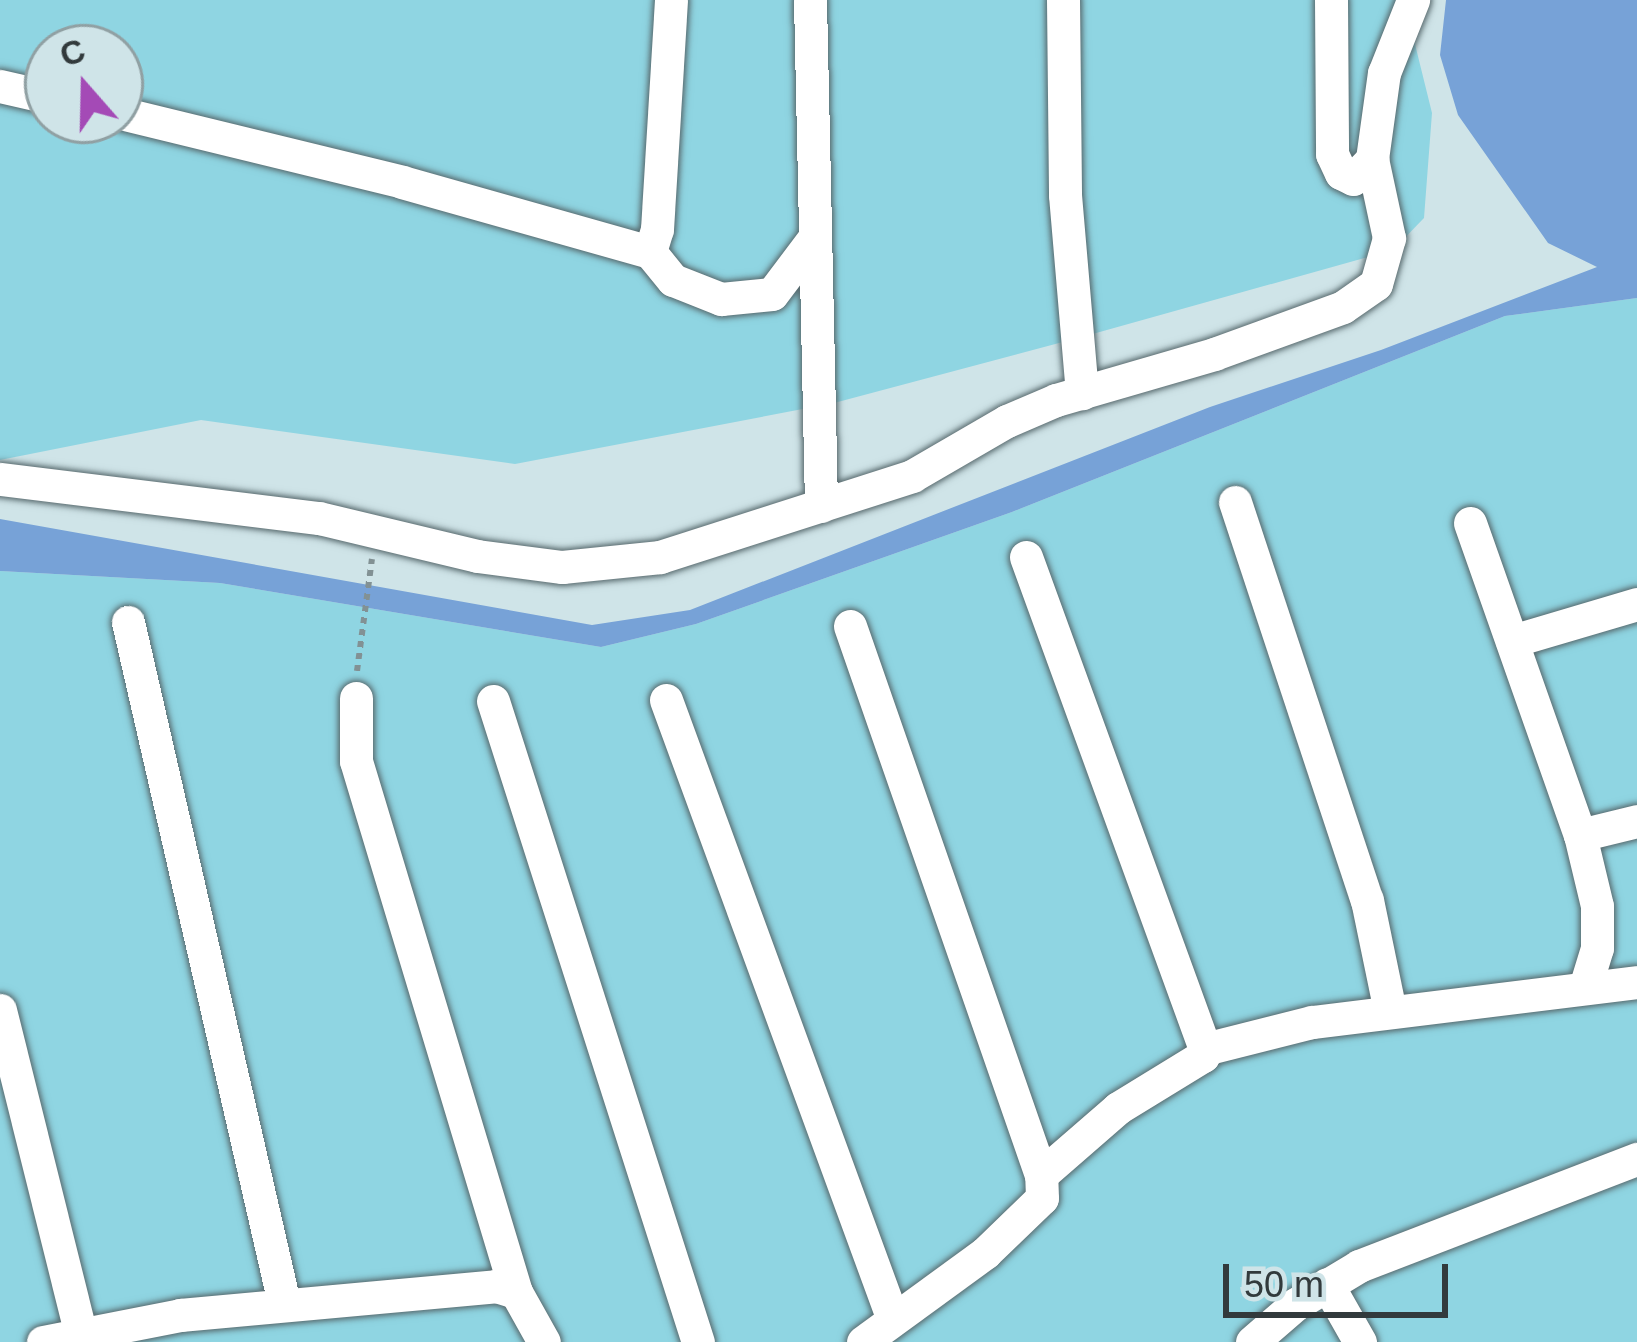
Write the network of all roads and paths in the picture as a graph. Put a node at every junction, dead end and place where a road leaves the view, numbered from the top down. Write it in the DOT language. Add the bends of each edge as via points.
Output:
graph roads {
  1 [pos="671,0"];
  2 [pos="810,0"];
  3 [pos="1063,0"];
  4 [pos="1331,0"];
  5 [pos="1413,0"];
  6 [pos="144,119"];
  7 [pos="1372,159"];
  8 [pos="815,237"];
  9 [pos="650,252"];
  10 [pos="1082,393"];
  11 [pos="0,479"];
  12 [pos="1235,502"];
  13 [pos="821,506"];
  14 [pos="1470,523"];
  15 [pos="1026,557"];
  16 [pos="372,558"];
  17 [pos="1637,604"];
  18 [pos="128,622"];
  19 [pos="850,626"];
  20 [pos="1512,640"];
  21 [pos="359,644"];
  22 [pos="356,698"];
  23 [pos="666,700"];
  24 [pos="493,701"];
  25 [pos="1637,821"];
  26 [pos="1580,835"];
  27 [pos="1637,982"];
  28 [pos="1586,985"];
  29 [pos="0,1010"];
  30 [pos="1390,1012"];
  31 [pos="1205,1049"];
  32 [pos="1637,1160"];
  33 [pos="1041,1175"];
  34 [pos="1327,1284"];
  35 [pos="516,1292"];
  36 [pos="284,1303"];
  37 [pos="892,1317"];
  38 [pos="80,1331"];
  39 [pos="43,1342"];
  40 [pos="544,1342"];
  41 [pos="698,1342"];
  42 [pos="863,1342"];
  43 [pos="1252,1342"];
  44 [pos="1360,1342"];
  1 -- 9 [label="street" via="658,230"];
  2 -- 8 [label="street"];
  3 -- 10 [label="street" via="1064,195"];
  4 -- 7 [label="street" via="1332,154 1353,179"];
  5 -- 7 [label="street" via="1384,73"];
  6 -- 9 [label="street"];
  7 -- 10 [label="street" via="1389,238 1376,284 1343,307"];
  8 -- 9 [label="street" via="772,294 746,300 686,286"];
  8 -- 13 [label="street"];
  10 -- 13 [label="street" via="1007,421 912,476"];
  11 -- 13 [label="street" via="319,518 477,556 562,567 660,557"];
  12 -- 30 [label="street" via="1367,900"];
  14 -- 20 [label="street"];
  15 -- 31 [label="street"];
  16 -- 21 [label="path"];
  17 -- 20 [label="street"];
  18 -- 36 [label="street"];
  19 -- 33 [label="street"];
  20 -- 26 [label="street"];
  22 -- 35 [label="street" via="356,760"];
  23 -- 37 [label="street"];
  24 -- 41 [label="street"];
  25 -- 26 [label="street"];
  26 -- 28 [label="street" via="1598,906"];
  27 -- 28 [label="street"];
  28 -- 30 [label="street"];
  29 -- 38 [label="street"];
  30 -- 31 [label="street"];
  31 -- 33 [label="street" via="1118,1108"];
  32 -- 34 [label="street"];
  33 -- 37 [label="street" via="1042,1198 1000,1239"];
  34 -- 43 [label="street"];
  34 -- 44 [label="street"];
  35 -- 36 [label="street" via="472,1286"];
  35 -- 40 [label="street"];
  36 -- 38 [label="street"];
  37 -- 42 [label="street"];
  38 -- 39 [label="street"];
}
